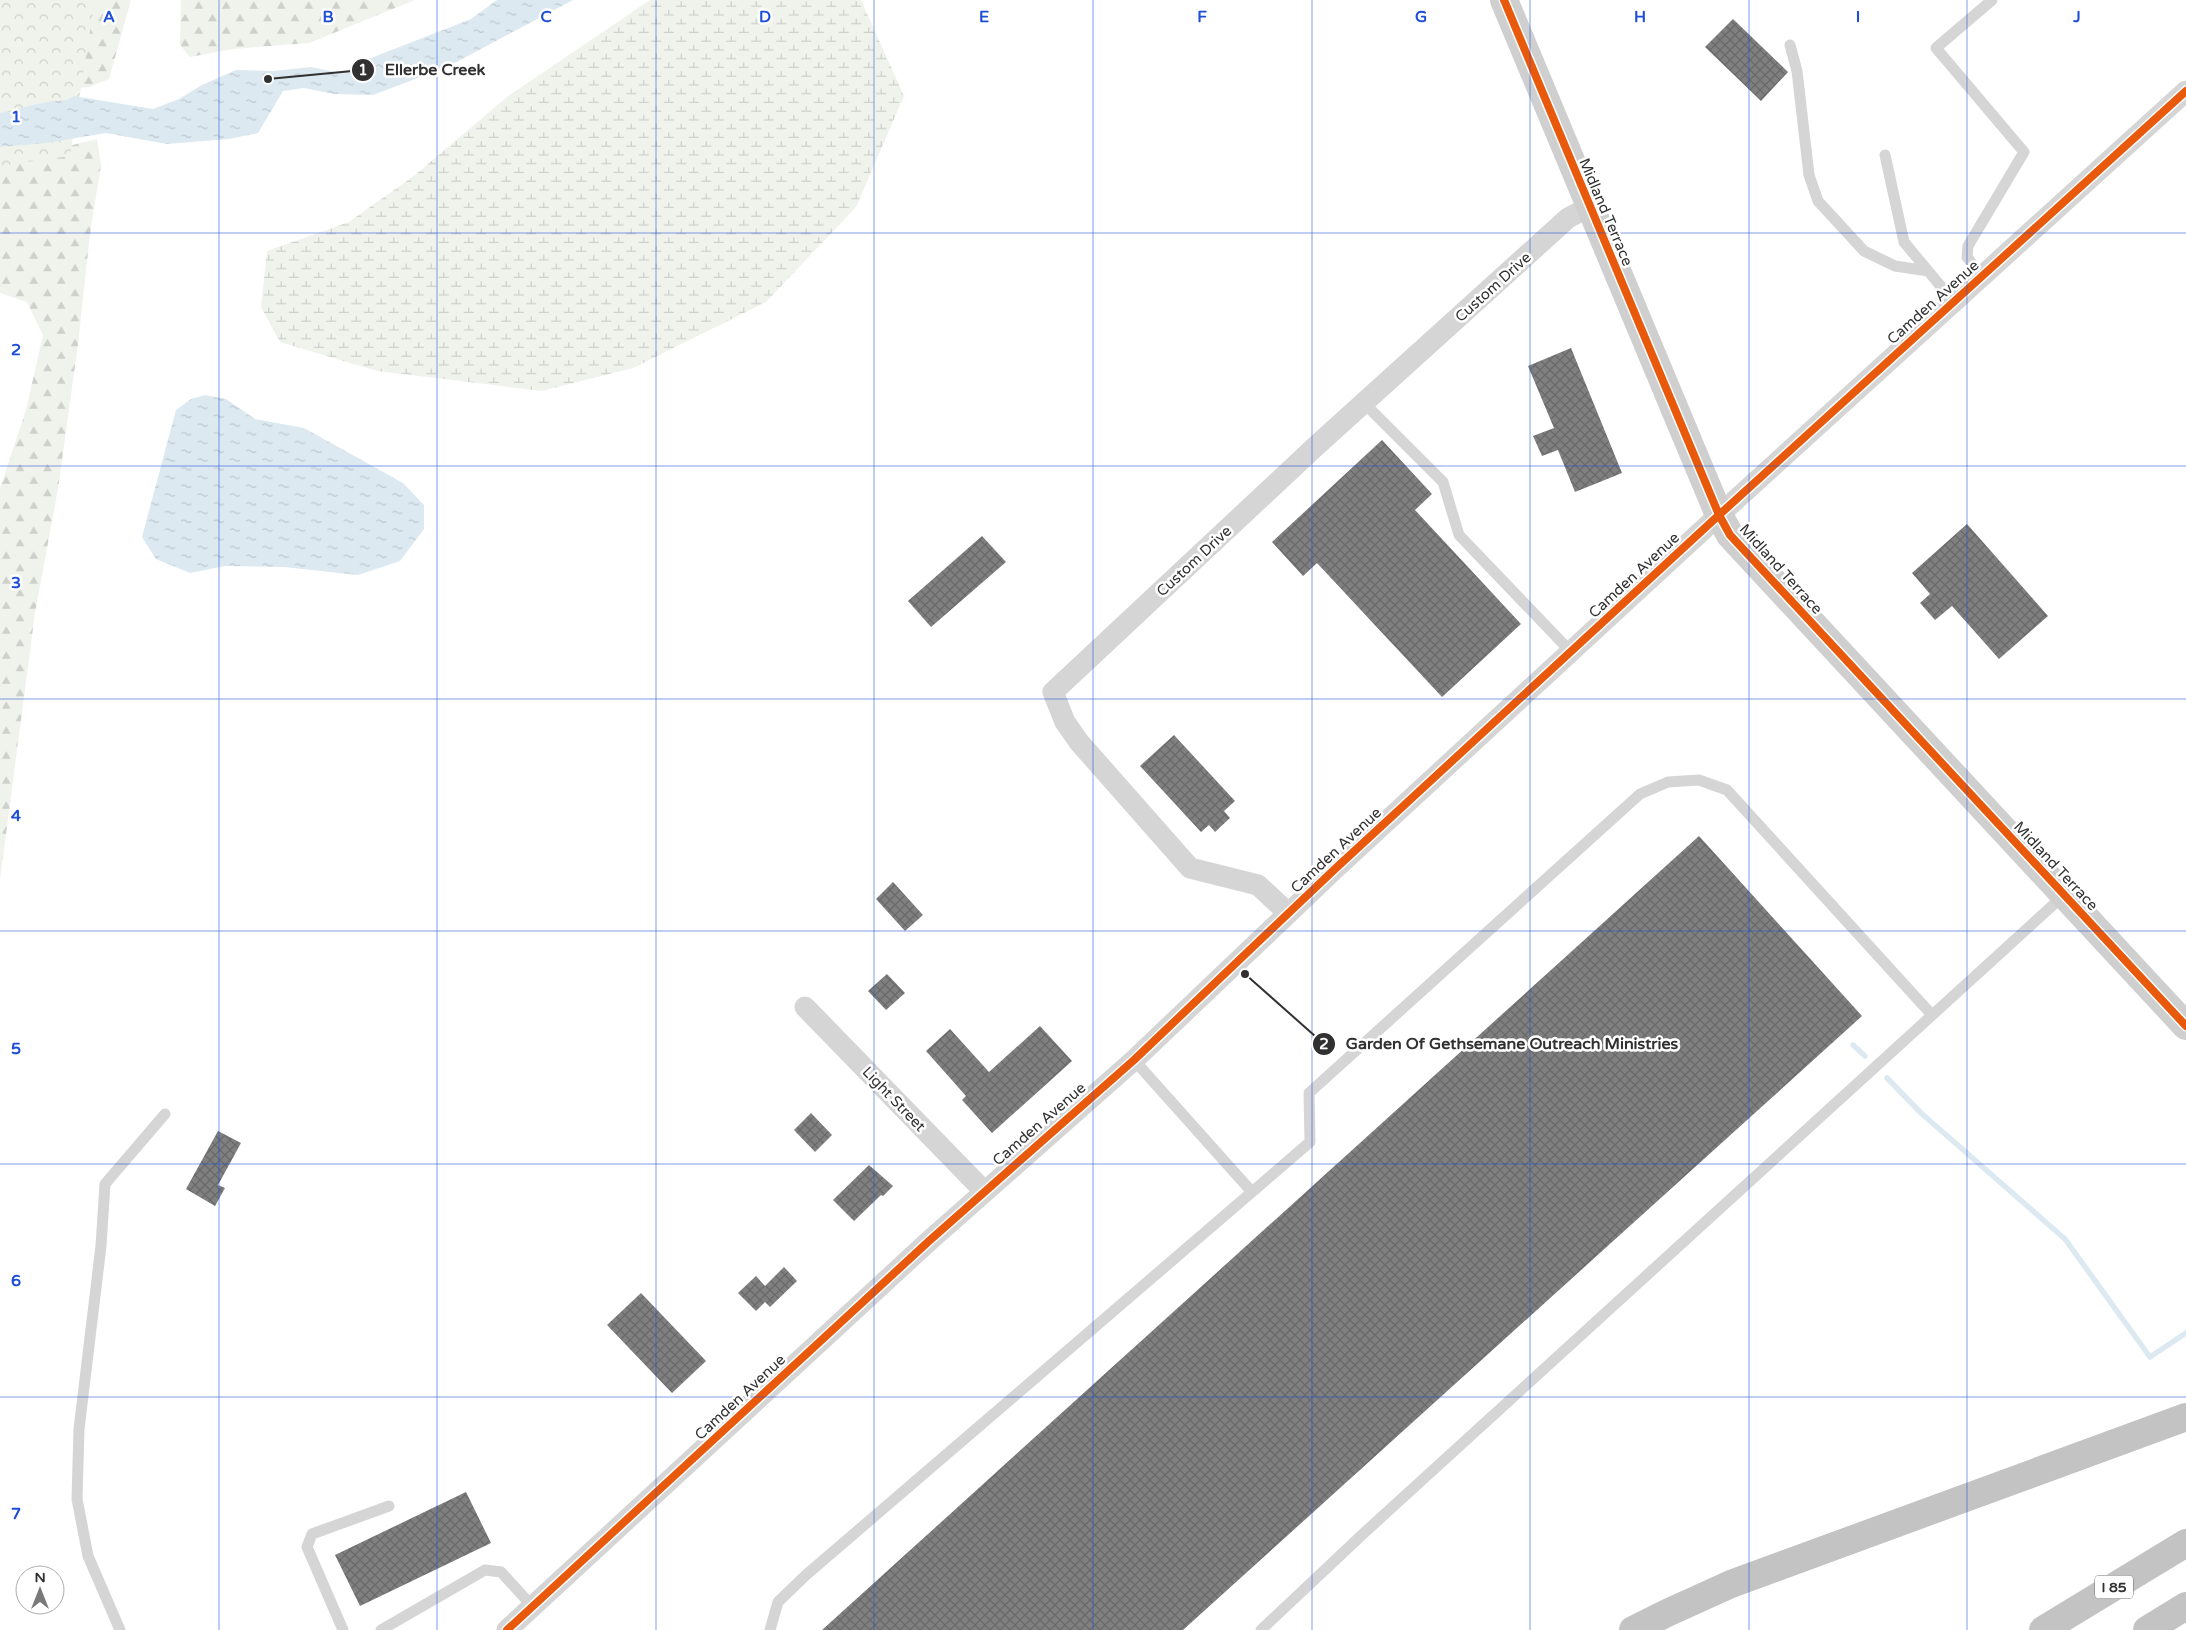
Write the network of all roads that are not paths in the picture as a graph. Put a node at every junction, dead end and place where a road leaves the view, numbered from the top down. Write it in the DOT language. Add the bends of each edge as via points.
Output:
graph roads {
  1 [pos="1504,0"];
  2 [pos="1992,0"];
  3 [pos="1790,45"];
  4 [pos="2186,91"];
  5 [pos="1885,155"];
  6 [pos="1589,207"];
  7 [pos="1928,271"];
  8 [pos="1982,277"];
  9 [pos="1954,302"];
  10 [pos="1364,403"];
  11 [pos="1719,515"];
  12 [pos="1571,652"];
  13 [pos="2064,895"];
  14 [pos="1288,913"];
  15 [pos="805,1007"];
  16 [pos="1932,1015"];
  17 [pos="2186,1026"];
  18 [pos="1134,1060"];
  19 [pos="165,1114"];
  20 [pos="984,1191"];
  21 [pos="1252,1192"];
  22 [pos="2186,1417"];
  23 [pos="389,1506"];
  24 [pos="2186,1543"];
  25 [pos="2186,1606"];
  26 [pos="533,1607"];
  27 [pos="2186,1618"];
  28 [pos="120,1630"];
  29 [pos="344,1630"];
  30 [pos="381,1630"];
  31 [pos="507,1630"];
  32 [pos="770,1630"];
  33 [pos="1261,1630"];
  34 [pos="1633,1630"];
  35 [pos="2043,1630"];
  36 [pos="2147,1630"];
  37 [pos="2172,1630"];
  1 -- 6 [label="street, Midland Terrace"];
  2 -- 8 [label="lane" via="1936,48 2024,152 1968,246 1967,257"];
  3 -- 7 [label="lane" via="1809,175 1818,202 1864,252 1895,266"];
  4 -- 8 [label="street, Camden Avenue"];
  5 -- 7 [label="lane" via="1904,242"];
  6 -- 10 [label="street, Custom Drive" via="1568,218"];
  6 -- 11 [label="street, Midland Terrace"];
  7 -- 9 [label="lane"];
  8 -- 9 [label="street, Camden Avenue"];
  9 -- 11 [label="street, Camden Avenue"];
  10 -- 12 [label="lane" via="1443,482 1459,535"];
  10 -- 14 [label="street, Custom Drive" via="1053,692 1065,722 1079,742 1190,868 1258,885"];
  11 -- 12 [label="street, Camden Avenue"];
  11 -- 13 [label="street, Midland Terrace" via="1730,535 1769,578"];
  12 -- 14 [label="street, Camden Avenue"];
  13 -- 16 [label="lane"];
  13 -- 17 [label="street, Midland Terrace"];
  14 -- 18 [label="street, Camden Avenue"];
  15 -- 20 [label="street, Light Street"];
  16 -- 21 [label="lane" via="1727,790 1699,780 1668,782 1640,794 1309,1093 1310,1142"];
  16 -- 33 [label="lane"];
  18 -- 20 [label="street, Camden Avenue"];
  18 -- 21 [label="lane"];
  19 -- 28 [label="lane" via="105,1184 101,1246 79,1428 78,1499 88,1556"];
  20 -- 26 [label="street, Camden Avenue"];
  21 -- 32 [label="lane" via="806,1575 778,1602"];
  22 -- 34 [label="highway" via="1732,1584"];
  23 -- 29 [label="lane" via="312,1534 307,1547"];
  24 -- 35 [label="highway, I 85"];
  25 -- 36 [label="highway"];
  26 -- 30 [label="lane" via="501,1572 485,1570"];
  26 -- 31 [label="street, Camden Avenue"];
  27 -- 37 [label="highway"];
}
